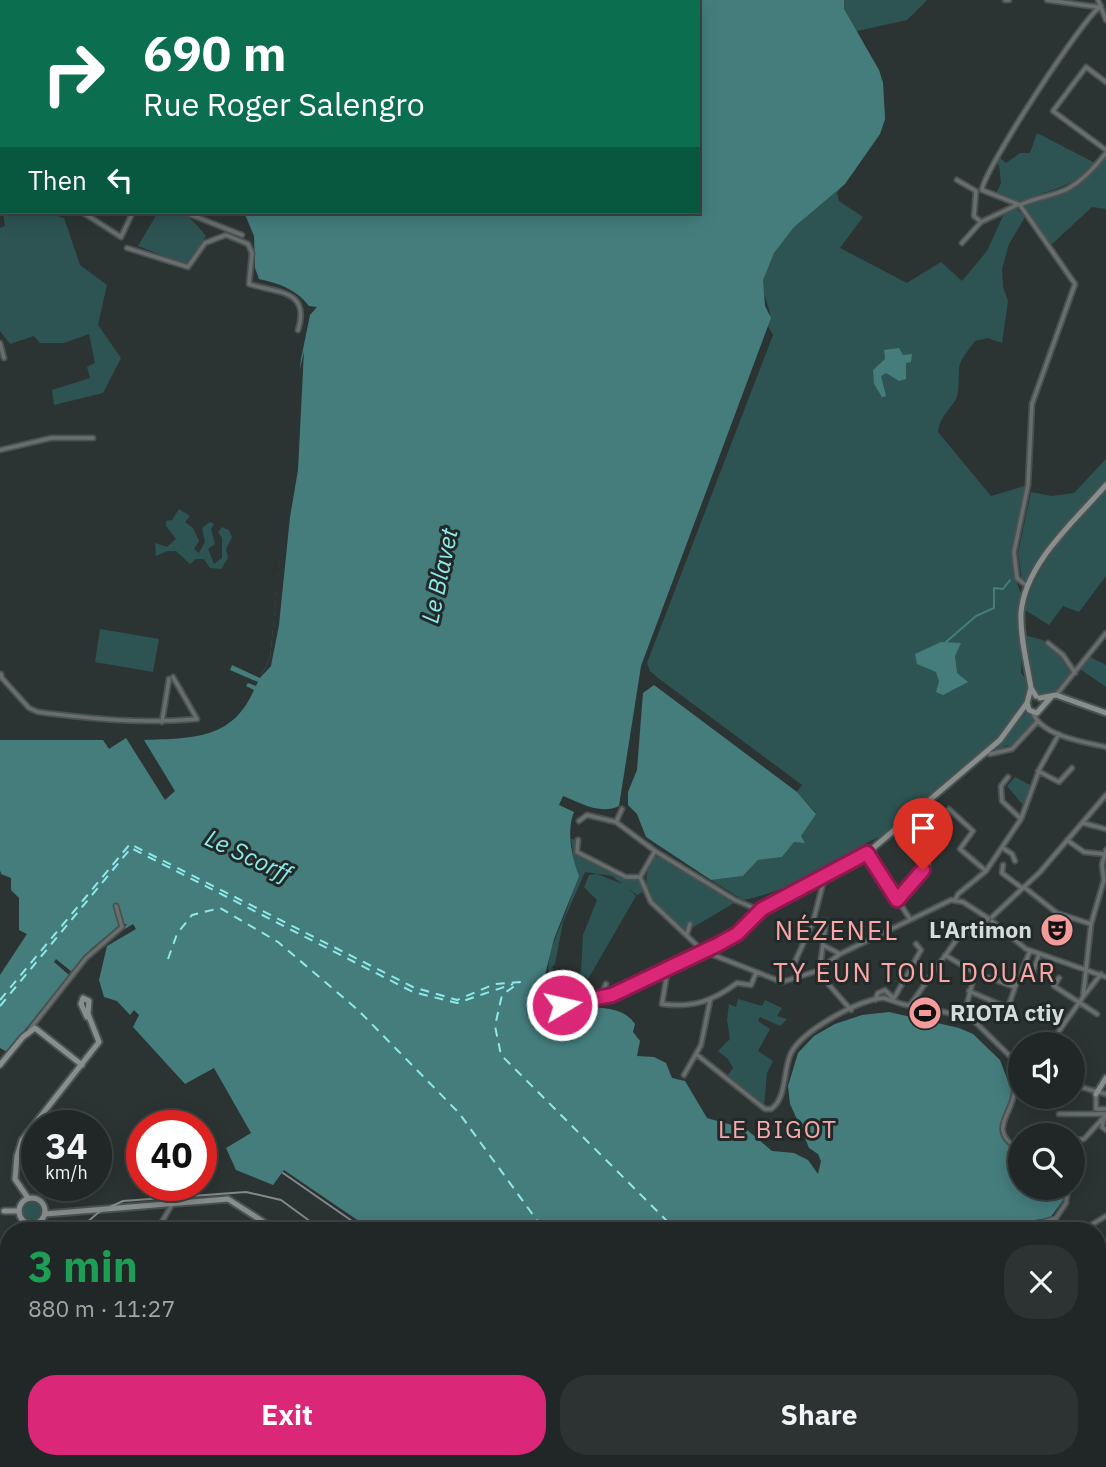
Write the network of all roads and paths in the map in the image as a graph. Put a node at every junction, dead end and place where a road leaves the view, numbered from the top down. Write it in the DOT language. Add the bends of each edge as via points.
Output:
graph roads {
  1 [pos="1047,0"];
  2 [pos="1098,0"];
  3 [pos="1100,7"];
  4 [pos="1106,20"];
  5 [pos="1106,82"];
  6 [pos="1106,152"];
  7 [pos="957,180"];
  8 [pos="979,190"];
  9 [pos="1019,205"];
  10 [pos="85,214"];
  11 [pos="132,214"];
  12 [pos="189,214"];
  13 [pos="981,222"];
  14 [pos="242,235"];
  15 [pos="962,243"];
  16 [pos="127,248"];
  17 [pos="298,330"];
  18 [pos="0,344"];
  19 [pos="4,358"];
  20 [pos="93,438"];
  21 [pos="0,450"];
  22 [pos="1106,485"];
  23 [pos="1027,586"];
  24 [pos="1106,633"];
  25 [pos="1048,642"];
  26 [pos="1075,673"];
  27 [pos="1,674"];
  28 [pos="1054,696"];
  29 [pos="1035,700"];
  30 [pos="1034,711"];
  31 [pos="1106,713"];
  32 [pos="1018,715"];
  33 [pos="1038,721"];
  34 [pos="162,722"];
  35 [pos="1059,734"];
  36 [pos="1106,747"];
  37 [pos="990,754"];
  38 [pos="1072,768"];
  39 [pos="1038,771"];
  40 [pos="1008,777"];
  41 [pos="1106,795"];
  42 [pos="622,809"];
  43 [pos="949,809"];
  44 [pos="1021,820"];
  45 [pos="579,821"];
  46 [pos="616,822"];
  47 [pos="1083,823"];
  48 [pos="976,825"];
  49 [pos="1106,830"];
  50 [pos="974,831"];
  51 [pos="578,840"];
  52 [pos="1067,841"];
  53 [pos="1003,848"];
  54 [pos="655,851"];
  55 [pos="962,851"];
  56 [pos="1105,852"];
  57 [pos="867,853"];
  58 [pos="958,856"];
  59 [pos="1015,861"];
  60 [pos="928,864"];
  61 [pos="1003,865"];
  62 [pos="986,871"];
  63 [pos="825,876"];
  64 [pos="640,877"];
  65 [pos="1105,881"];
  66 [pos="1023,887"];
  67 [pos="897,900"];
  68 [pos="955,900"];
  69 [pos="116,906"];
  70 [pos="760,910"];
  71 [pos="910,919"];
  72 [pos="990,919"];
  73 [pos="1068,919"];
  74 [pos="813,922"];
  75 [pos="690,924"];
  76 [pos="1091,924"];
  77 [pos="687,934"];
  78 [pos="1061,940"];
  79 [pos="916,944"];
  80 [pos="822,945"];
  81 [pos="703,951"];
  82 [pos="1030,951"];
  83 [pos="840,954"];
  84 [pos="1039,954"];
  85 [pos="945,955"];
  86 [pos="793,966"];
  87 [pos="668,968"];
  88 [pos="1084,968"];
  89 [pos="818,970"];
  90 [pos="1022,972"];
  91 [pos="756,973"];
  92 [pos="975,973"];
  93 [pos="1101,974"];
  94 [pos="1106,977"];
  95 [pos="1059,978"];
  96 [pos="606,984"];
  97 [pos="1016,987"];
  98 [pos="969,991"];
  99 [pos="1084,996"];
  100 [pos="546,1000"];
  101 [pos="600,1000"];
  102 [pos="893,1000"];
  103 [pos="710,1001"];
  104 [pos="1079,1002"];
  105 [pos="967,1004"];
  106 [pos="910,1005"];
  107 [pos="1008,1008"];
  108 [pos="851,1010"];
  109 [pos="1097,1014"];
  110 [pos="1004,1020"];
  111 [pos="30,1030"];
  112 [pos="1058,1032"];
  113 [pos="99,1042"];
  114 [pos="696,1054"];
  115 [pos="1008,1054"];
  116 [pos="0,1065"];
  117 [pos="82,1065"];
  118 [pos="684,1075"];
  119 [pos="1106,1078"];
  120 [pos="1085,1090"];
  121 [pos="1096,1094"];
  122 [pos="1106,1094"];
  123 [pos="1008,1107"];
  124 [pos="1106,1109"];
  125 [pos="47,1110"];
  126 [pos="1059,1114"];
  127 [pos="1105,1116"];
  128 [pos="1106,1130"];
  129 [pos="1085,1135"];
  130 [pos="1008,1140"];
  131 [pos="21,1143"];
  132 [pos="21,1188"];
  133 [pos="217,1199"];
  134 [pos="1066,1200"];
  135 [pos="26,1201"];
  136 [pos="42,1201"];
  137 [pos="174,1201"];
  138 [pos="19,1211"];
  139 [pos="1,1212"];
  140 [pos="45,1214"];
  141 [pos="1056,1218"];
  142 [pos="25,1222"];
  143 [pos="36,1222"];
  144 [pos="162,1222"];
  145 [pos="264,1222"];
  146 [pos="1044,1222"];
  147 [pos="1055,1222"];
  1 -- 3 [label="street"];
  2 -- 3 [label="street"];
  3 -- 4 [label="street"];
  3 -- 8 [label="street" via="998,152"];
  5 -- 6 [label="street" via="1086,67 1053,111"];
  6 -- 9 [label="street" via="1067,190"];
  7 -- 8 [label="street"];
  8 -- 9 [label="street"];
  8 -- 13 [label="street" via="974,216"];
  9 -- 13 [label="street"];
  9 -- 23 [label="street" via="1075,284 1032,404 1028,485 1014,552 1017,578"];
  10 -- 11 [label="street" via="121,237"];
  12 -- 14 [label="street"];
  13 -- 15 [label="street"];
  16 -- 17 [label="street" via="188,267 205,243 230,235 248,244 252,253 248,284 276,289 300,305 303,315"];
  18 -- 19 [label="street"];
  20 -- 21 [label="street" via="51,438"];
  22 -- 23 [label="street" via="1041,561"];
  23 -- 29 [label="street" via="1021,628"];
  24 -- 26 [label="street"];
  25 -- 26 [label="street"];
  26 -- 28 [label="street"];
  27 -- 34 [label="street" via="38,712"];
  28 -- 29 [label="street"];
  28 -- 31 [label="street"];
  29 -- 30 [label="street"];
  29 -- 30 [label="street"];
  29 -- 32 [label="street"];
  30 -- 32 [label="street"];
  30 -- 33 [label="street"];
  32 -- 57 [label="street" via="994,746"];
  33 -- 35 [label="street"];
  33 -- 37 [label="street" via="1012,749"];
  34 -- 34 [label="street" via="197,719 171,678"];
  35 -- 36 [label="street"];
  35 -- 39 [label="street"];
  38 -- 39 [label="street" via="1059,782"];
  39 -- 44 [label="street"];
  40 -- 44 [label="street" via="1001,786 1002,802"];
  41 -- 47 [label="street"];
  42 -- 46 [label="street"];
  43 -- 50 [label="street"];
  44 -- 53 [label="street"];
  45 -- 46 [label="street" via="587,815"];
  46 -- 54 [label="street"];
  47 -- 49 [label="street"];
  47 -- 52 [label="street"];
  48 -- 50 [label="street"];
  50 -- 55 [label="street"];
  51 -- 64 [label="street" via="577,852 626,877"];
  52 -- 56 [label="street" via="1084,852"];
  52 -- 66 [label="street"];
  53 -- 59 [label="street"];
  53 -- 62 [label="street"];
  54 -- 64 [label="street"];
  54 -- 70 [label="street" via="735,900"];
  55 -- 58 [label="street"];
  55 -- 62 [label="street"];
  56 -- 65 [label="street"];
  57 -- 63 [label="street"];
  57 -- 67 [label="street"];
  60 -- 67 [label="street"];
  61 -- 66 [label="street" via="1007,880"];
  62 -- 68 [label="street"];
  63 -- 70 [label="street"];
  63 -- 74 [label="street"];
  64 -- 77 [label="street" via="651,902"];
  65 -- 76 [label="street"];
  66 -- 72 [label="street"];
  66 -- 73 [label="street"];
  67 -- 71 [label="street"];
  68 -- 71 [label="street"];
  68 -- 72 [label="street"];
  69 -- 111 [label="street" via="122,927 86,958"];
  70 -- 81 [label="street" via="737,934"];
  71 -- 83 [label="street"];
  72 -- 82 [label="street"];
  72 -- 85 [label="street" via="957,939"];
  73 -- 76 [label="street"];
  73 -- 78 [label="street"];
  74 -- 80 [label="street" via="826,921"];
  74 -- 86 [label="street"];
  75 -- 77 [label="street"];
  76 -- 88 [label="street"];
  77 -- 81 [label="street"];
  79 -- 102 [label="street" via="921,950"];
  80 -- 83 [label="street"];
  80 -- 89 [label="street"];
  81 -- 87 [label="street"];
  81 -- 91 [label="street"];
  82 -- 84 [label="street"];
  82 -- 90 [label="street"];
  83 -- 89 [label="street"];
  84 -- 88 [label="street"];
  84 -- 90 [label="street" via="1032,976"];
  85 -- 92 [label="street"];
  85 -- 106 [label="street"];
  87 -- 101 [label="street"];
  87 -- 103 [label="street" via="662,1004"];
  88 -- 93 [label="street"];
  88 -- 99 [label="street"];
  89 -- 91 [label="street" via="788,982"];
  89 -- 108 [label="street"];
  90 -- 97 [label="street"];
  91 -- 103 [label="street" via="751,985 737,983"];
  92 -- 97 [label="street"];
  92 -- 98 [label="street"];
  93 -- 94 [label="street"];
  93 -- 99 [label="street"];
  95 -- 104 [label="street" via="1054,986"];
  96 -- 101 [label="street"];
  97 -- 107 [label="street"];
  98 -- 105 [label="street"];
  98 -- 107 [label="street"];
  99 -- 104 [label="street"];
  100 -- 101 [label="street" via="558,1006"];
  102 -- 106 [label="street"];
  102 -- 108 [label="street" via="885,990"];
  103 -- 114 [label="street"];
  104 -- 109 [label="street"];
  104 -- 112 [label="street"];
  106 -- 115 [label="street" via="971,1017"];
  107 -- 110 [label="street"];
  108 -- 114 [label="street" via="799,1041 790,1056 779,1101 771,1109 765,1109"];
  111 -- 116 [label="street"];
  111 -- 117 [label="street" via="38,1030"];
  113 -- 113 [label="street" via="88,1014 89,1001 83,998 81,1004"];
  113 -- 117 [label="street"];
  114 -- 118 [label="street"];
  117 -- 125 [label="street"];
  119 -- 121 [label="street"];
  120 -- 121 [label="street"];
  121 -- 122 [label="street"];
  121 -- 124 [label="street" via="1096,1109"];
  123 -- 130 [label="street" via="1004,1130"];
  126 -- 127 [label="street"];
  127 -- 128 [label="street" via="1102,1127"];
  127 -- 129 [label="street"];
  131 -- 132 [label="street" via="15,1179"];
  133 -- 145 [label="street" via="228,1199"];
  134 -- 141 [label="street"];
  135 -- 138 [label="street"];
  136 -- 140 [label="street"];
  137 -- 140 [label="street"];
  137 -- 144 [label="street"];
  138 -- 139 [label="street"];
  138 -- 142 [label="street"];
  140 -- 143 [label="street"];
  141 -- 146 [label="street"];
  141 -- 147 [label="street"];
}
